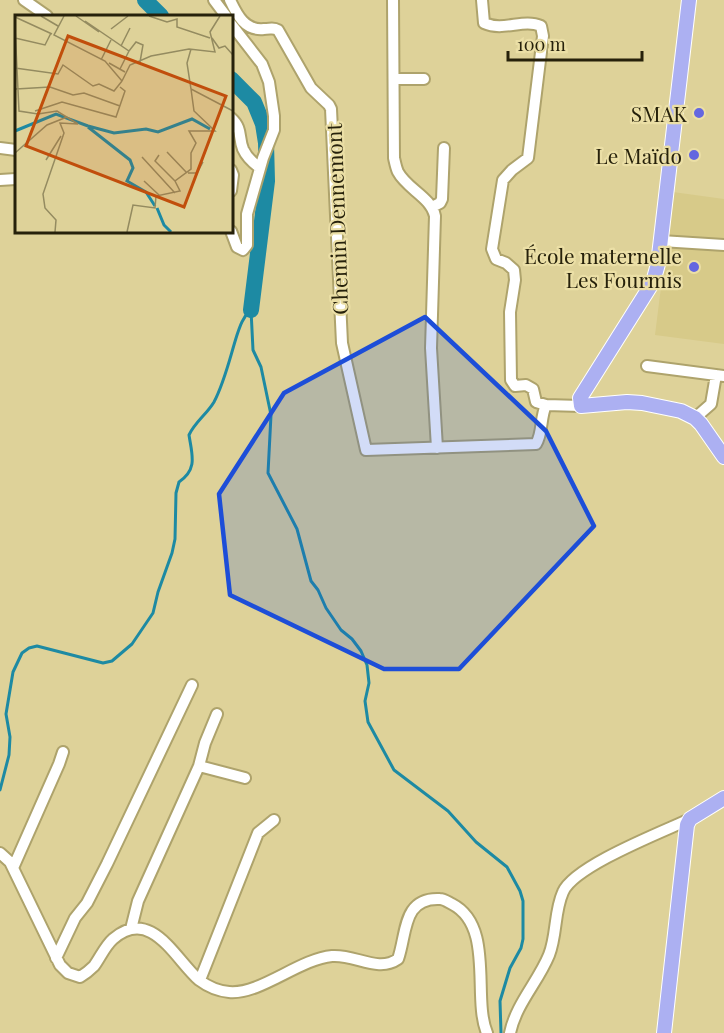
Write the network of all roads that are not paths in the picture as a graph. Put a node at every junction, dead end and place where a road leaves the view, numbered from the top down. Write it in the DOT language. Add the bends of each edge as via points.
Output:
graph roads {
  1 [pos="24,0"];
  2 [pos="214,0"];
  3 [pos="230,0"];
  4 [pos="393,0"];
  5 [pos="482,0"];
  6 [pos="689,0"];
  7 [pos="46,15"];
  8 [pos="225,15"];
  9 [pos="232,25"];
  10 [pos="394,79"];
  11 [pos="424,79"];
  12 [pos="232,119"];
  13 [pos="0,148"];
  14 [pos="444,148"];
  15 [pos="15,150"];
  16 [pos="261,163"];
  17 [pos="15,179"];
  18 [pos="0,180"];
  19 [pos="432,207"];
  20 [pos="231,232"];
  21 [pos="661,241"];
  22 [pos="724,245"];
  23 [pos="647,366"];
  24 [pos="720,376"];
  25 [pos="546,405"];
  26 [pos="581,406"];
  27 [pos="695,418"];
  28 [pos="436,448"];
  29 [pos="724,457"];
  30 [pos="192,685"];
  31 [pos="217,714"];
  32 [pos="63,752"];
  33 [pos="199,766"];
  34 [pos="245,778"];
  35 [pos="724,798"];
  36 [pos="690,819"];
  37 [pos="274,820"];
  38 [pos="0,853"];
  39 [pos="12,868"];
  40 [pos="131,929"];
  41 [pos="56,958"];
  42 [pos="200,980"];
  43 [pos="487,1033"];
  44 [pos="510,1033"];
  45 [pos="664,1033"];
  1 -- 7 [label="street"];
  2 -- 8 [label="street"];
  3 -- 28 [label="street, Chemin Dennemont" via="243,22 252,28 278,30 311,88 331,109 342,343 366,450"];
  4 -- 10 [label="street"];
  5 -- 25 [label="street" via="484,23 494,28 534,23 541,26 543,36 528,158 503,180 492,249 496,259 514,270 511,380 515,386 533,389 536,402"];
  6 -- 21 [label="main road"];
  9 -- 16 [label="street" via="262,64 269,82 274,130"];
  10 -- 11 [label="street"];
  10 -- 19 [label="street" via="394,158 398,172"];
  12 -- 16 [label="street" via="248,158"];
  13 -- 15 [label="street"];
  14 -- 19 [label="street" via="442,201"];
  16 -- 20 [label="street" via="247,214 247,245 243,250 237,247"];
  17 -- 18 [label="street"];
  19 -- 28 [label="street" via="435,216 431,348"];
  21 -- 22 [label="street"];
  21 -- 26 [label="main road" via="653,282 580,398"];
  23 -- 24 [label="street"];
  24 -- 27 [label="street" via="711,404"];
  25 -- 26 [label="street"];
  25 -- 28 [label="street" via="536,444"];
  26 -- 27 [label="main road" via="642,403"];
  27 -- 29 [label="main road"];
  30 -- 41 [label="street" via="107,864"];
  31 -- 33 [label="street"];
  32 -- 39 [label="street"];
  33 -- 34 [label="street"];
  33 -- 40 [label="street" via="138,901"];
  35 -- 36 [label="main road"];
  36 -- 44 [label="street" via="620,850 569,882 559,904 550,953 516,1013"];
  36 -- 45 [label="main road"];
  37 -- 42 [label="street" via="258,833"];
  38 -- 39 [label="street"];
  39 -- 41 [label="street"];
  40 -- 41 [label="street" via="112,940 93,967 80,977 68,973"];
  40 -- 42 [label="street" via="161,937"];
  42 -- 43 [label="street" via="217,990 231,992 247,990 322,957 390,965 398,959 410,912 424,900 442,899 461,909 471,924 481,963"];
}
